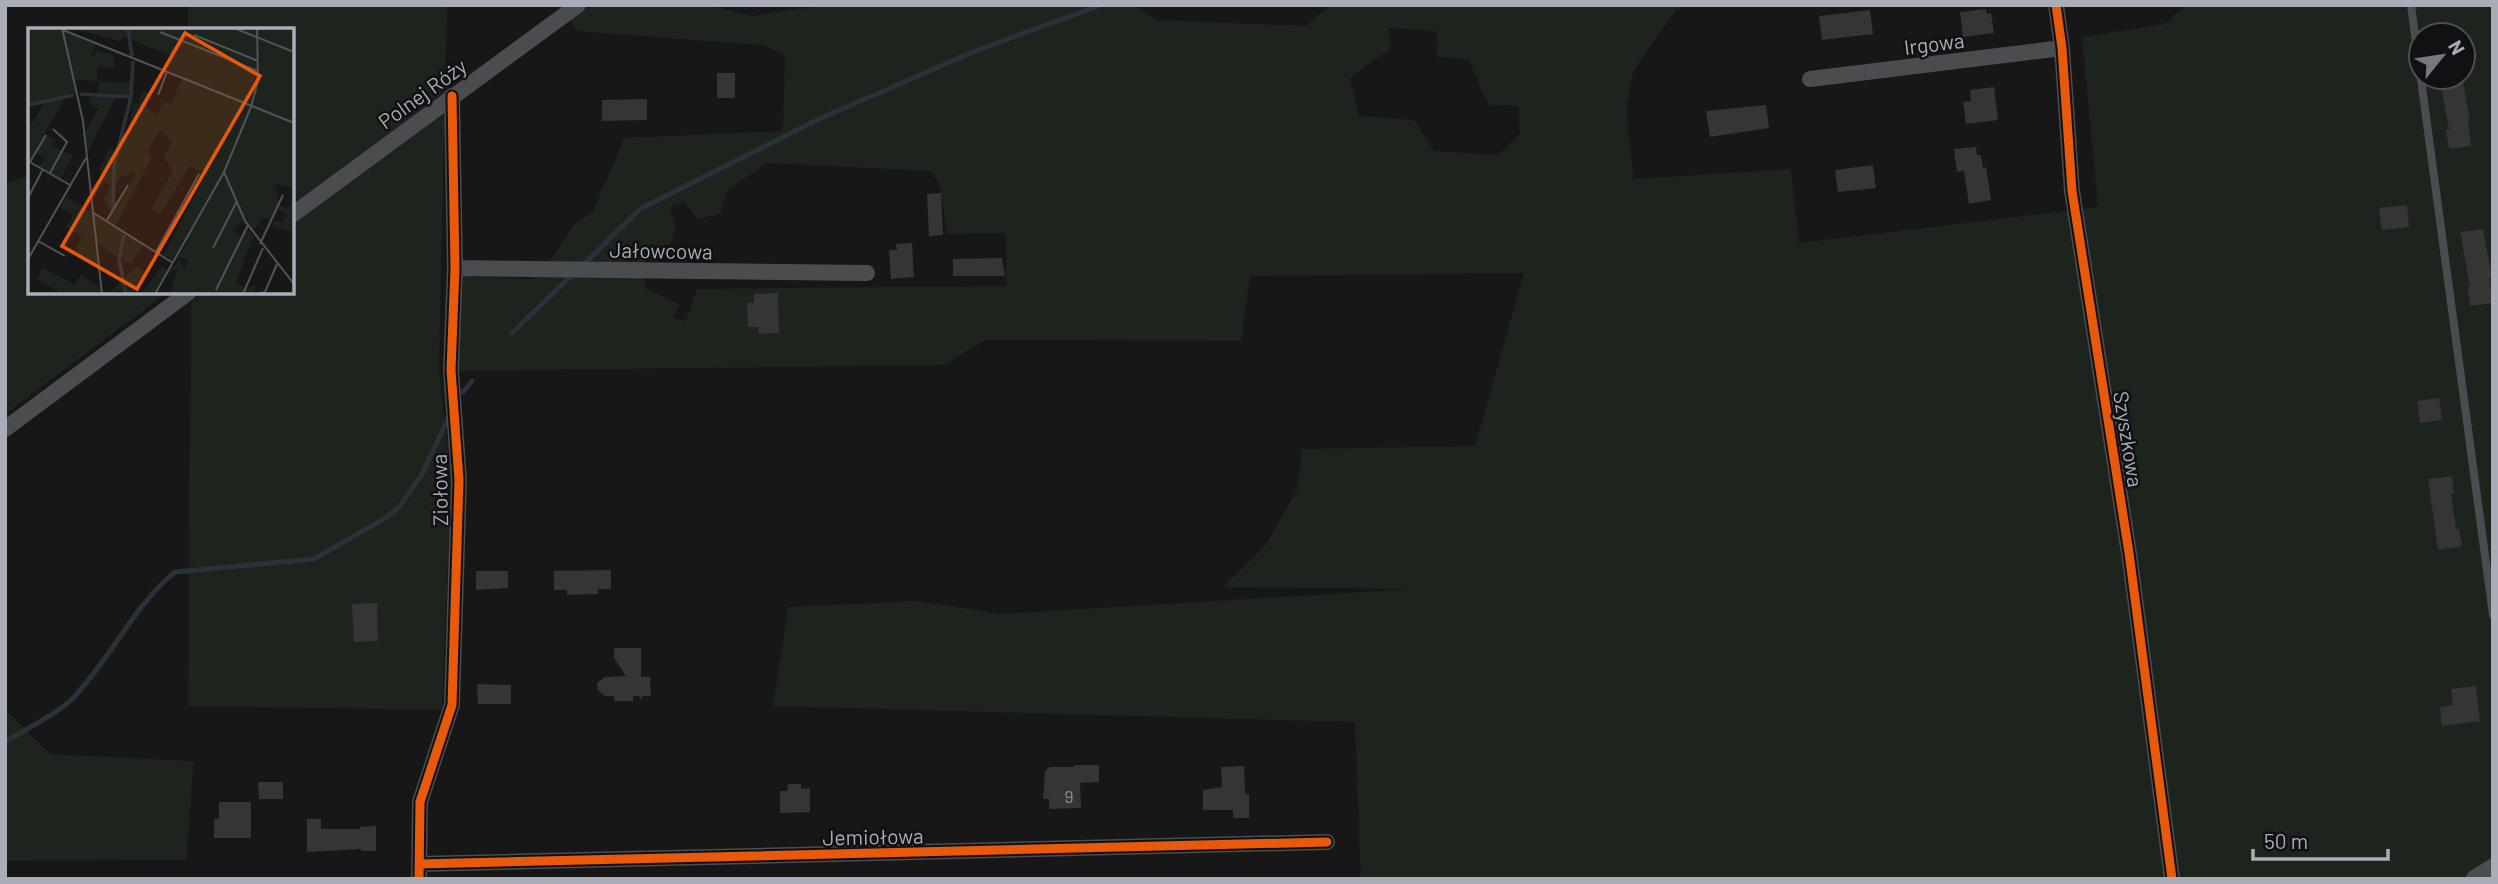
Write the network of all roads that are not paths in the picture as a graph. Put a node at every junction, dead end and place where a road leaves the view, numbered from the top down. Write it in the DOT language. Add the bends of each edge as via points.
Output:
graph roads {
  1 [pos="578,5"];
  2 [pos="2056,5"];
  3 [pos="2411,5"];
  4 [pos="2062,48"];
  5 [pos="1810,79"];
  6 [pos="453,96"];
  7 [pos="294,214"];
  8 [pos="455,268"];
  9 [pos="867,273"];
  10 [pos="185,294"];
  11 [pos="5,429"];
  12 [pos="2493,615"];
  13 [pos="1327,842"];
  14 [pos="2493,868"];
  15 [pos="419,871"];
  16 [pos="2172,879"];
  17 [pos="2474,879"];
  1 -- 6 [label="street, Polnej Róży"];
  2 -- 4 [label="street, Szyszkowa"];
  3 -- 12 [label="lane"];
  4 -- 5 [label="street, Irgowa"];
  4 -- 16 [label="street, Szyszkowa" via="2072,191 2129,553"];
  6 -- 7 [label="street, Polnej Róży"];
  6 -- 8 [label="street, Ziołowa"];
  8 -- 9 [label="street, Jałowcowa"];
  8 -- 15 [label="street, Ziołowa" via="451,370 459,480 452,705 420,802"];
  10 -- 11 [label="street"];
  13 -- 15 [label="street, Jemiołowa"];
  14 -- 17 [label="street"];
}
